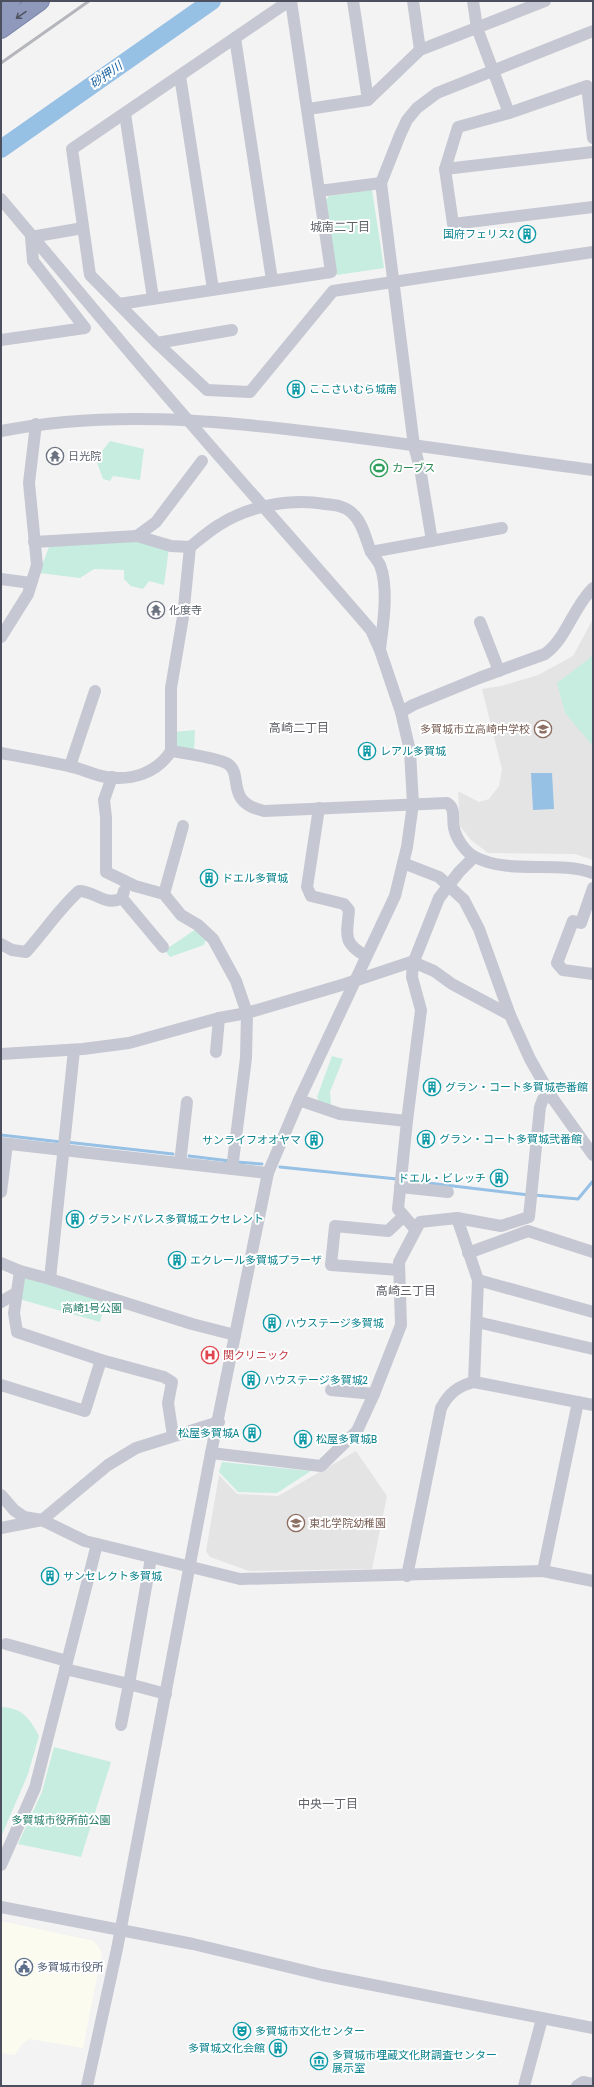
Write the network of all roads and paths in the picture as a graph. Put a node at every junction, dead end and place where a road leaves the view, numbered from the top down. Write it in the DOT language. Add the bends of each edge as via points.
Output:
graph roads {
  1 [pos="11,1"];
  2 [pos="40,1"];
  3 [pos="290,1"];
  4 [pos="353,1"];
  5 [pos="413,1"];
  6 [pos="473,1"];
  7 [pos="540,2"];
  8 [pos="1,8"];
  9 [pos="477,28"];
  10 [pos="1,29"];
  11 [pos="593,31"];
  12 [pos="235,38"];
  13 [pos="420,50"];
  14 [pos="493,70"];
  15 [pos="180,76"];
  16 [pos="368,100"];
  17 [pos="308,109"];
  18 [pos="509,113"];
  19 [pos="125,114"];
  20 [pos="593,138"];
  21 [pos="593,152"];
  22 [pos="445,169"];
  23 [pos="381,183"];
  24 [pos="319,191"];
  25 [pos="1,198"];
  26 [pos="593,207"];
  27 [pos="83,228"];
  28 [pos="593,252"];
  29 [pos="272,280"];
  30 [pos="394,281"];
  31 [pos="213,289"];
  32 [pos="153,298"];
  33 [pos="119,304"];
  34 [pos="232,330"];
  35 [pos="1,340"];
  36 [pos="157,343"];
  37 [pos="186,419"];
  38 [pos="36,424"];
  39 [pos="1,431"];
  40 [pos="414,446"];
  41 [pos="202,461"];
  42 [pos="593,470"];
  43 [pos="266,507"];
  44 [pos="502,528"];
  45 [pos="137,536"];
  46 [pos="432,541"];
  47 [pos="34,542"];
  48 [pos="190,547"];
  49 [pos="371,552"];
  50 [pos="1,579"];
  51 [pos="31,583"];
  52 [pos="593,588"];
  53 [pos="480,622"];
  54 [pos="1,637"];
  55 [pos="380,650"];
  56 [pos="499,671"];
  57 [pos="95,691"];
  58 [pos="401,712"];
  59 [pos="171,751"];
  60 [pos="1,753"];
  61 [pos="70,766"];
  62 [pos="112,777"];
  63 [pos="413,804"];
  64 [pos="319,808"];
  65 [pos="183,826"];
  66 [pos="474,856"];
  67 [pos="403,863"];
  68 [pos="593,873"];
  69 [pos="126,883"];
  70 [pos="449,885"];
  71 [pos="593,888"];
  72 [pos="164,894"];
  73 [pos="122,898"];
  74 [pos="1,944"];
  75 [pos="163,947"];
  76 [pos="366,956"];
  77 [pos="414,961"];
  78 [pos="593,974"];
  79 [pos="355,981"];
  80 [pos="247,1013"];
  81 [pos="510,1015"];
  82 [pos="219,1018"];
  83 [pos="74,1050"];
  84 [pos="216,1052"];
  85 [pos="1,1054"];
  86 [pos="551,1096"];
  87 [pos="299,1100"];
  88 [pos="188,1102"];
  89 [pos="407,1121"];
  90 [pos="4,1143"];
  91 [pos="63,1145"];
  92 [pos="592,1150"];
  93 [pos="180,1163"];
  94 [pos="233,1163"];
  95 [pos="268,1173"];
  96 [pos="401,1182"];
  97 [pos="1,1192"];
  98 [pos="448,1192"];
  99 [pos="404,1216"];
  100 [pos="457,1218"];
  101 [pos="415,1229"];
  102 [pos="593,1252"];
  103 [pos="468,1253"];
  104 [pos="1,1263"];
  105 [pos="399,1270"];
  106 [pos="20,1271"];
  107 [pos="50,1279"];
  108 [pos="478,1280"];
  109 [pos="16,1292"];
  110 [pos="1,1302"];
  111 [pos="592,1309"];
  112 [pos="477,1322"];
  113 [pos="235,1335"];
  114 [pos="593,1349"];
  115 [pos="101,1360"];
  116 [pos="474,1382"];
  117 [pos="1,1385"];
  118 [pos="331,1390"];
  119 [pos="374,1394"];
  120 [pos="578,1402"];
  121 [pos="593,1406"];
  122 [pos="218,1422"];
  123 [pos="173,1436"];
  124 [pos="212,1453"];
  125 [pos="1,1496"];
  126 [pos="42,1520"];
  127 [pos="1,1528"];
  128 [pos="97,1544"];
  129 [pos="151,1558"];
  130 [pos="189,1567"];
  131 [pos="544,1571"];
  132 [pos="407,1576"];
  133 [pos="593,1582"];
  134 [pos="6,1644"];
  135 [pos="66,1665"];
  136 [pos="129,1684"];
  137 [pos="166,1694"];
  138 [pos="121,1725"];
  139 [pos="1,1865"];
  140 [pos="1,1907"];
  141 [pos="121,1930"];
  142 [pos="542,2019"];
  143 [pos="593,2028"];
  144 [pos="593,2084"];
  145 [pos="87,2086"];
  146 [pos="524,2086"];
  147 [pos="577,2086"];
  1 -- 8 [label="highway"];
  2 -- 10 [label="highway, one-way"];
  3 -- 12 [label="street"];
  3 -- 17 [label="street"];
  4 -- 16 [label="street"];
  5 -- 13 [label="street"];
  6 -- 9 [label="street"];
  7 -- 9 [label="street"];
  9 -- 13 [label="street"];
  9 -- 14 [label="street"];
  11 -- 14 [label="street"];
  12 -- 15 [label="street"];
  12 -- 29 [label="street"];
  13 -- 16 [label="street"];
  14 -- 18 [label="street"];
  14 -- 23 [label="street" via="437,93 417,108 407,120"];
  15 -- 19 [label="street"];
  15 -- 31 [label="street"];
  16 -- 17 [label="street"];
  17 -- 24 [label="street"];
  18 -- 20 [label="street" via="587,86"];
  18 -- 22 [label="street" via="458,127"];
  19 -- 27 [label="street" via="72,149"];
  19 -- 32 [label="street"];
  21 -- 22 [label="street"];
  22 -- 26 [label="street" via="453,224"];
  23 -- 24 [label="street"];
  23 -- 30 [label="street"];
  24 -- 29 [label="street" via="331,272"];
  25 -- 37 [label="street, bridge"];
  27 -- 33 [label="street" via="90,275"];
  27 -- 35 [label="street" via="31,237 33,261 85,328"];
  28 -- 30 [label="street"];
  29 -- 31 [label="street"];
  30 -- 36 [label="street" via="333,291 250,392 208,390"];
  30 -- 40 [label="street"];
  31 -- 32 [label="street"];
  32 -- 33 [label="street"];
  33 -- 36 [label="street"];
  34 -- 36 [label="street"];
  37 -- 38 [label="street" via="136,418"];
  37 -- 40 [label="street" via="242,423"];
  37 -- 43 [label="street"];
  38 -- 39 [label="street"];
  38 -- 47 [label="street" via="29,483"];
  40 -- 42 [label="street"];
  40 -- 46 [label="street"];
  41 -- 45 [label="street" via="156,522"];
  43 -- 48 [label="street" via="220,524"];
  43 -- 49 [label="street" via="310,501 343,507 353,514"];
  43 -- 55 [label="street" via="371,630"];
  44 -- 46 [label="street"];
  45 -- 47 [label="street"];
  45 -- 48 [label="street" via="170,546"];
  46 -- 49 [label="street"];
  47 -- 51 [label="street" via="37,565"];
  48 -- 59 [label="street" via="183,617 171,688"];
  49 -- 55 [label="street" via="380,564 384,578"];
  50 -- 51 [label="street"];
  51 -- 54 [label="street" via="28,594"];
  52 -- 56 [label="street" via="579,604 554,648 545,654"];
  53 -- 56 [label="street"];
  55 -- 58 [label="street"];
  56 -- 58 [label="street"];
  57 -- 61 [label="street"];
  58 -- 63 [label="street" via="410,751"];
  59 -- 62 [label="street" via="149,771 136,777"];
  59 -- 64 [label="street" via="228,764 233,770 237,790 253,808 264,811"];
  60 -- 61 [label="street"];
  61 -- 62 [label="street"];
  62 -- 69 [label="street" via="104,800 106,872"];
  63 -- 64 [label="street"];
  63 -- 66 [label="street" via="451,805 458,838"];
  63 -- 67 [label="street"];
  64 -- 76 [label="street" via="306,887 311,896 344,904 349,910 347,937 353,950"];
  65 -- 72 [label="street"];
  66 -- 68 [label="street" via="488,862"];
  66 -- 70 [label="street"];
  67 -- 70 [label="street" via="439,877"];
  67 -- 76 [label="street" via="394,896"];
  69 -- 72 [label="street"];
  69 -- 73 [label="street"];
  70 -- 77 [label="street" via="439,898"];
  70 -- 81 [label="street" via="464,900 472,913"];
  71 -- 78 [label="street" via="581,923 573,921 557,963 563,970"];
  72 -- 80 [label="street" via="181,914 213,939 236,981"];
  73 -- 74 [label="street" via="115,902 105,901 87,891 79,891 62,907 51,925 26,952 12,950"];
  73 -- 75 [label="street"];
  76 -- 79 [label="street"];
  77 -- 79 [label="street"];
  77 -- 81 [label="street"];
  77 -- 89 [label="street" via="412,977 421,1010"];
  79 -- 80 [label="street"];
  79 -- 87 [label="street"];
  80 -- 82 [label="street"];
  80 -- 94 [label="street" via="246,1058"];
  81 -- 86 [label="street" via="530,1059"];
  82 -- 83 [label="street" via="129,1043"];
  82 -- 84 [label="street"];
  83 -- 85 [label="street"];
  83 -- 91 [label="street"];
  86 -- 92 [label="street"];
  86 -- 100 [label="street" via="543,1099 540,1107 529,1217 501,1226"];
  87 -- 89 [label="street" via="340,1114"];
  87 -- 95 [label="street"];
  88 -- 93 [label="street"];
  89 -- 96 [label="street"];
  90 -- 91 [label="street"];
  90 -- 97 [label="street"];
  91 -- 93 [label="street"];
  91 -- 107 [label="street"];
  93 -- 94 [label="street"];
  94 -- 95 [label="street"];
  95 -- 113 [label="street"];
  96 -- 98 [label="street"];
  96 -- 99 [label="street" via="398,1209"];
  99 -- 101 [label="street"];
  99 -- 105 [label="street" via="388,1231 335,1226 331,1265"];
  100 -- 101 [label="street" via="420,1222"];
  100 -- 103 [label="street"];
  101 -- 105 [label="street" via="398,1262"];
  102 -- 103 [label="street" via="528,1231"];
  103 -- 108 [label="street"];
  104 -- 106 [label="street"];
  105 -- 119 [label="street" via="401,1325"];
  106 -- 107 [label="street"];
  106 -- 109 [label="street"];
  107 -- 113 [label="street"];
  108 -- 111 [label="street"];
  108 -- 112 [label="street"];
  109 -- 110 [label="street"];
  109 -- 115 [label="street" via="14,1313 17,1332"];
  112 -- 114 [label="street"];
  112 -- 116 [label="street"];
  113 -- 122 [label="street"];
  115 -- 117 [label="street" via="85,1411"];
  115 -- 123 [label="street" via="164,1377 172,1382 168,1403"];
  116 -- 120 [label="street"];
  116 -- 132 [label="street" via="459,1386 447,1397 441,1408"];
  118 -- 119 [label="street"];
  119 -- 124 [label="street" via="357,1431 321,1466"];
  120 -- 121 [label="street"];
  120 -- 131 [label="street"];
  122 -- 123 [label="street"];
  122 -- 124 [label="street"];
  123 -- 126 [label="street" via="136,1448 108,1465"];
  124 -- 130 [label="street"];
  125 -- 126 [label="street" via="24,1517"];
  126 -- 127 [label="street"];
  126 -- 128 [label="street" via="85,1541"];
  128 -- 129 [label="street"];
  128 -- 135 [label="street"];
  129 -- 130 [label="street"];
  129 -- 136 [label="street"];
  130 -- 132 [label="street" via="240,1579"];
  130 -- 137 [label="street"];
  131 -- 132 [label="street"];
  131 -- 133 [label="street"];
  134 -- 135 [label="street"];
  135 -- 136 [label="street"];
  135 -- 139 [label="street" via="34,1788"];
  136 -- 137 [label="street"];
  136 -- 138 [label="street"];
  137 -- 141 [label="street"];
  140 -- 141 [label="street"];
  141 -- 142 [label="street" via="193,1944 322,1975"];
  141 -- 145 [label="street"];
  142 -- 143 [label="street"];
  142 -- 146 [label="street"];
  144 -- 147 [label="street" via="583,2082"];
}
